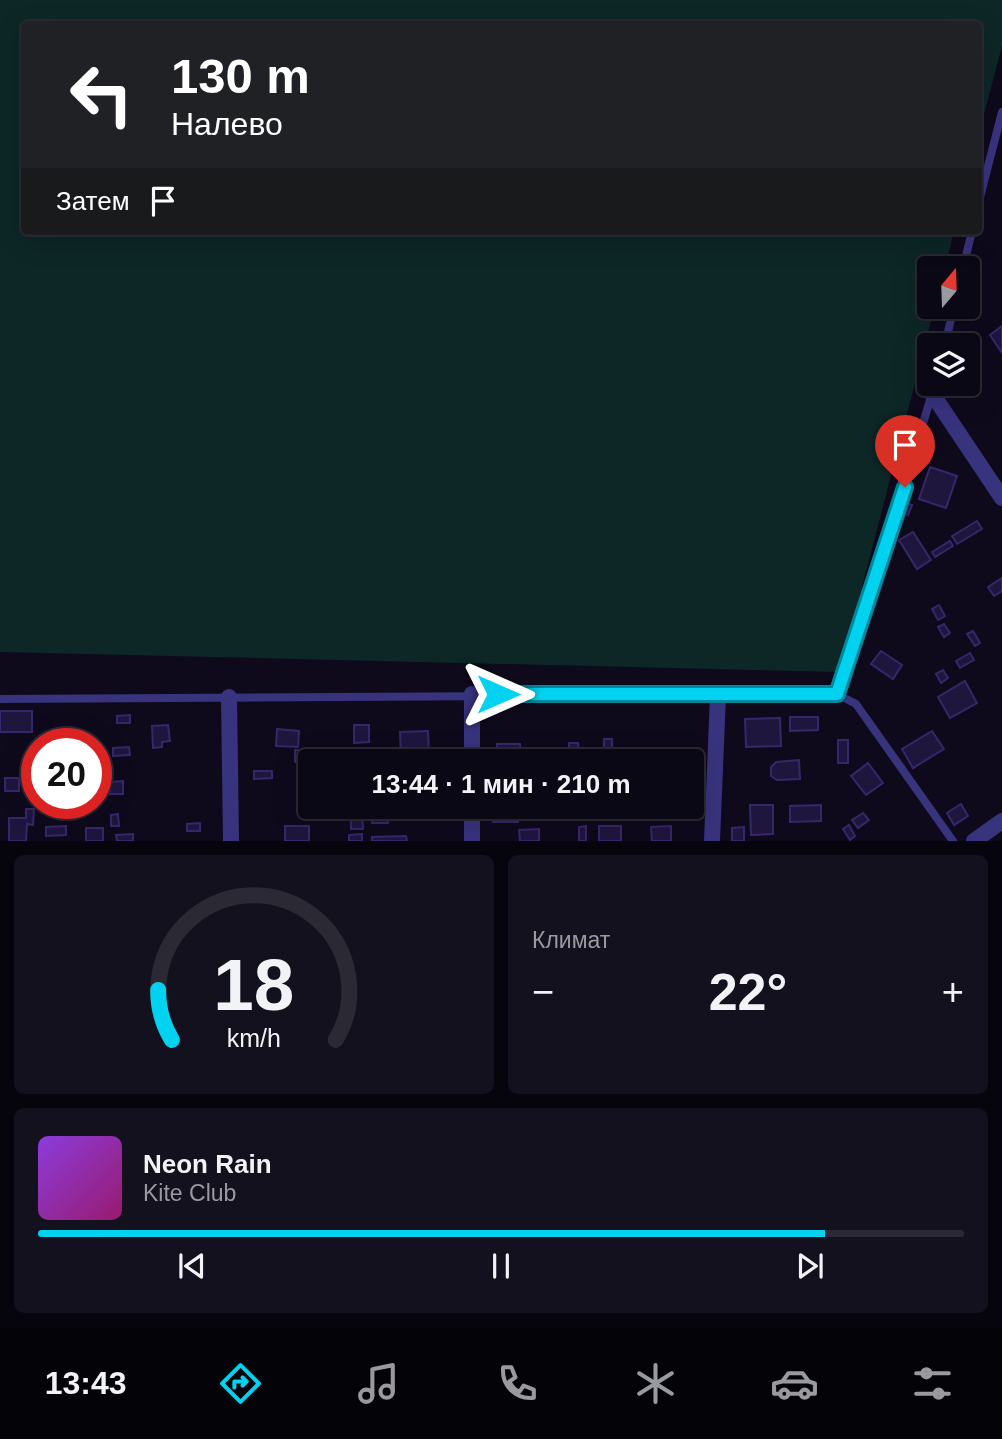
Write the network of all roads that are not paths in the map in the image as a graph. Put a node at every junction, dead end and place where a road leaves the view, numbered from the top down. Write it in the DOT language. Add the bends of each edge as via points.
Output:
graph roads {
  1 [pos="1002,111"];
  2 [pos="982,189"];
  3 [pos="971,235"];
  4 [pos="966,256"];
  5 [pos="932,396"];
  6 [pos="938,396"];
  7 [pos="1002,498"];
  8 [pos="472,694"];
  9 [pos="837,694"];
  10 [pos="718,696"];
  11 [pos="229,697"];
  12 [pos="0,699"];
  13 [pos="472,749"];
  14 [pos="472,819"];
  15 [pos="1002,821"];
  16 [pos="231,841"];
  17 [pos="472,841"];
  18 [pos="712,841"];
  19 [pos="953,841"];
  20 [pos="974,841"];
  1 -- 2 [label="lane"];
  3 -- 4 [label="lane"];
  5 -- 9 [label="lane"];
  6 -- 7 [label="street"];
  8 -- 10 [label="lane"];
  8 -- 11 [label="lane"];
  8 -- 13 [label="street"];
  9 -- 10 [label="lane"];
  9 -- 19 [label="lane" via="856,704"];
  10 -- 18 [label="street"];
  11 -- 12 [label="lane"];
  11 -- 16 [label="street"];
  14 -- 17 [label="street"];
  15 -- 20 [label="street"];
}
